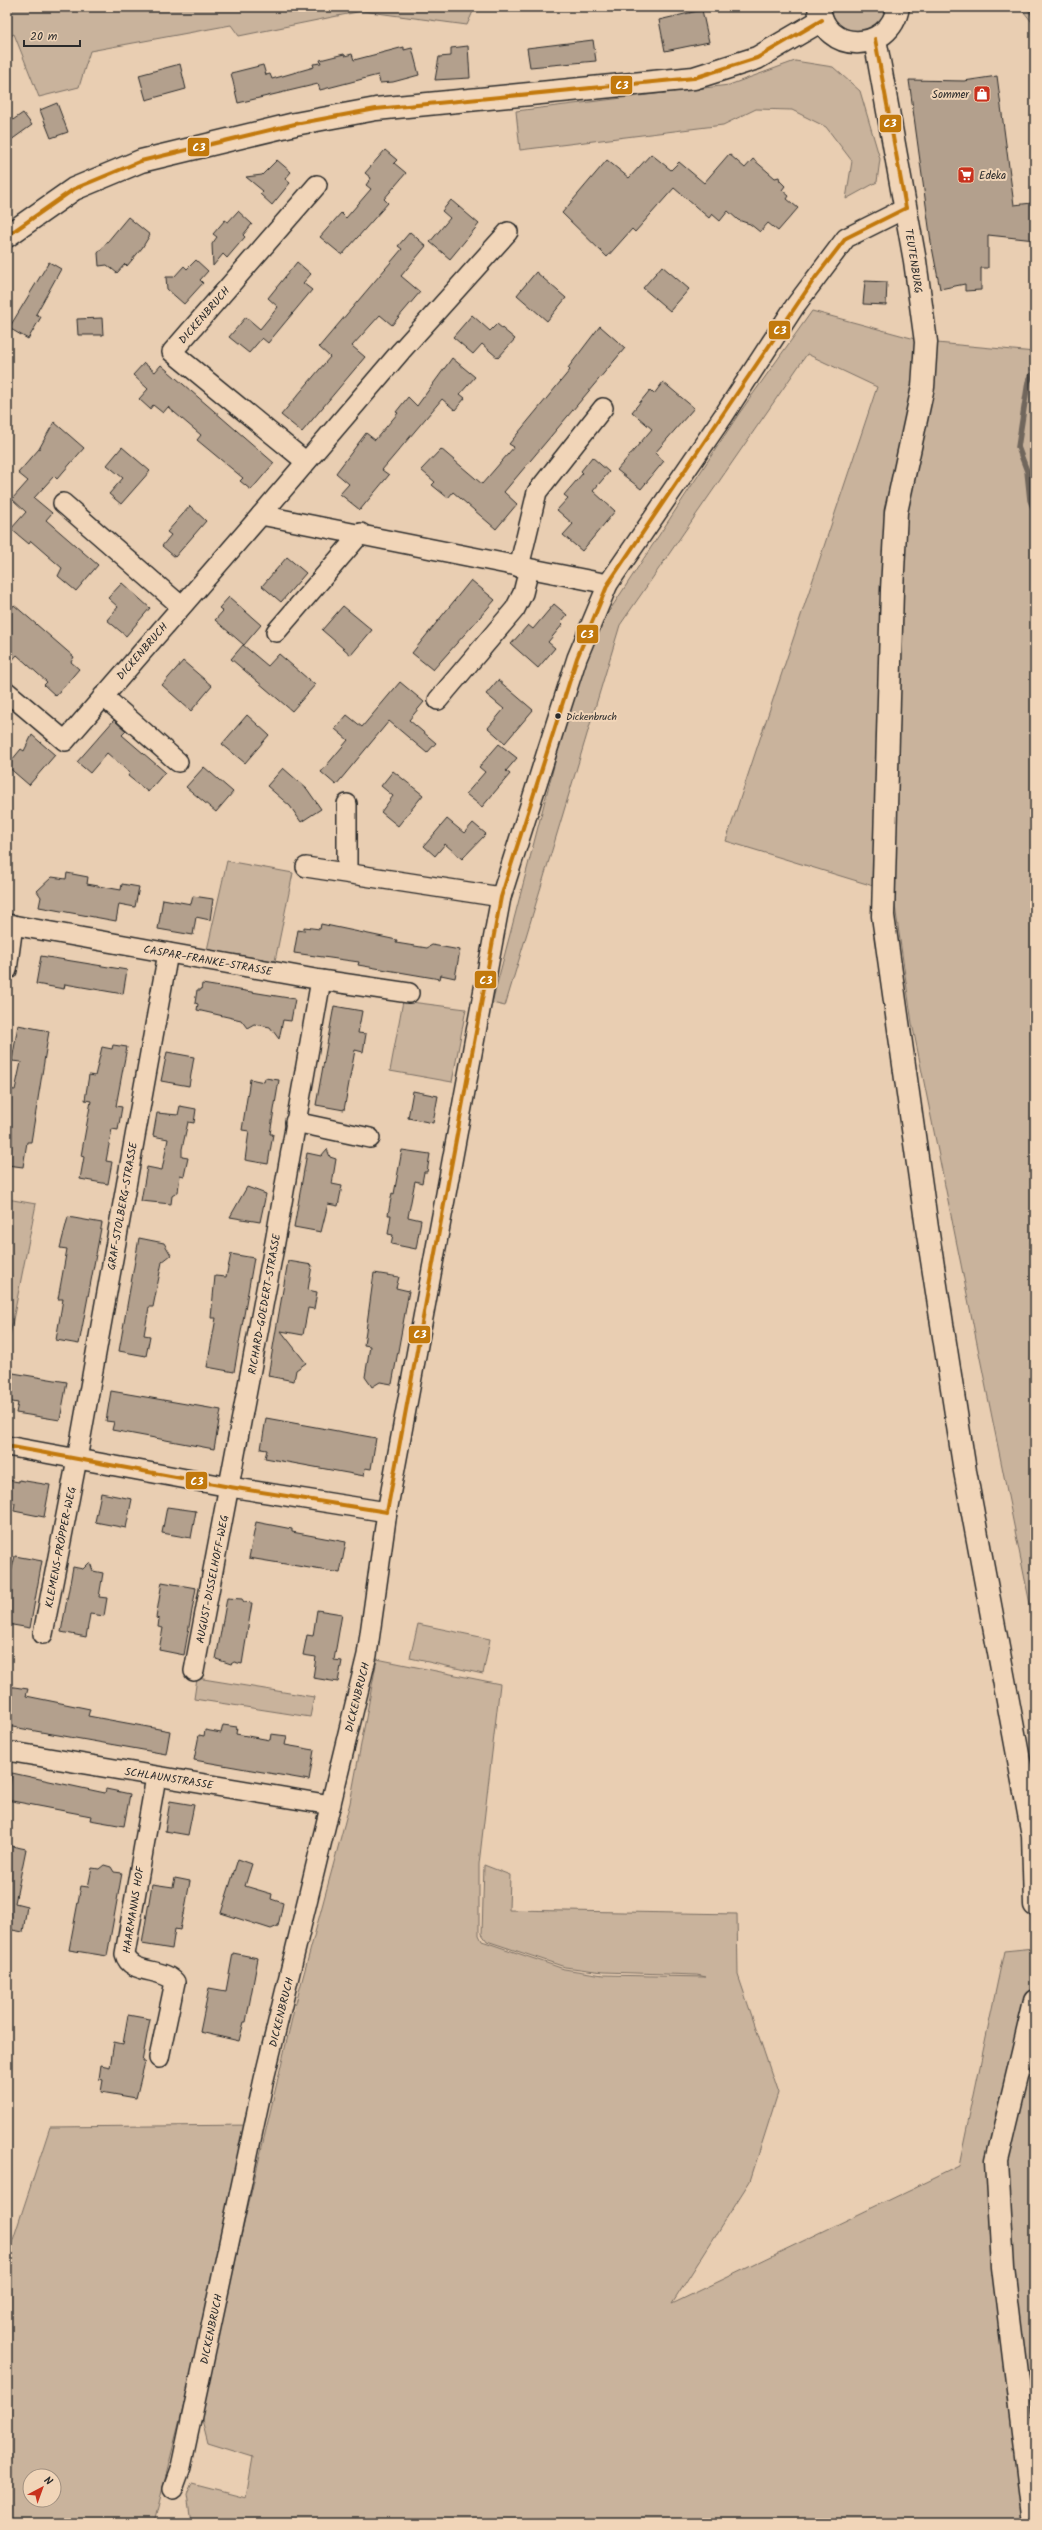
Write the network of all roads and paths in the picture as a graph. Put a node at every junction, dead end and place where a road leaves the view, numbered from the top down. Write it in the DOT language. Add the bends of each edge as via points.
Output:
graph roads {
  1 [pos="898,7"];
  2 [pos="820,14"];
  3 [pos="875,39"];
  4 [pos="317,185"];
  5 [pos="906,208"];
  6 [pos="508,232"];
  7 [pos="7,236"];
  8 [pos="603,408"];
  9 [pos="305,461"];
  10 [pos="63,504"];
  11 [pos="261,515"];
  12 [pos="361,533"];
  13 [pos="524,568"];
  14 [pos="608,584"];
  15 [pos="181,606"];
  16 [pos="276,632"];
  17 [pos="7,692"];
  18 [pos="103,696"];
  19 [pos="438,700"];
  20 [pos="178,762"];
  21 [pos="347,804"];
  22 [pos="306,867"];
  23 [pos="347,872"];
  24 [pos="501,897"];
  25 [pos="10,924"];
  26 [pos="168,953"];
  27 [pos="7,970"];
  28 [pos="321,980"];
  29 [pos="409,993"];
  30 [pos="295,1122"];
  31 [pos="370,1138"];
  32 [pos="7,1446"];
  33 [pos="77,1460"];
  34 [pos="230,1487"];
  35 [pos="387,1512"];
  36 [pos="43,1634"];
  37 [pos="194,1671"];
  38 [pos="7,1751"];
  39 [pos="156,1777"];
  40 [pos="331,1805"];
  41 [pos="1035,1905"];
  42 [pos="1035,2001"];
  43 [pos="159,2058"];
  44 [pos="173,2489"];
  45 [pos="1034,2523"];
  1 -- 3 [label="main road" via="889,28"];
  2 -- 3 [label="main road" via="835,36 864,43"];
  2 -- 7 [label="main road" via="757,58 694,78 376,109 295,124 141,161 74,189"];
  3 -- 5 [label="main road, TEUTENBURG"];
  4 -- 9 [label="street, DICKENBRUCH" via="172,352"];
  5 -- 14 [label="street, DICKENBRUCH" via="846,238 833,254 795,306"];
  5 -- 41 [label="main road, TEUTENBURG" via="926,342 923,387 896,512 883,916 927,1228 964,1463 1033,1834"];
  6 -- 9 [label="street, DICKENBRUCH"];
  8 -- 13 [label="street" via="537,492"];
  9 -- 11 [label="street, DICKENBRUCH"];
  10 -- 15 [label="street"];
  11 -- 12 [label="street"];
  11 -- 15 [label="street, DICKENBRUCH"];
  12 -- 13 [label="street"];
  12 -- 16 [label="street"];
  13 -- 14 [label="street"];
  13 -- 19 [label="street" via="523,593 515,608"];
  14 -- 24 [label="street, DICKENBRUCH" via="572,673"];
  15 -- 18 [label="street, DICKENBRUCH"];
  17 -- 18 [label="street, DICKENBRUCH" via="65,741"];
  18 -- 20 [label="street"];
  21 -- 23 [label="street"];
  22 -- 23 [label="street"];
  23 -- 24 [label="street"];
  24 -- 35 [label="street, DICKENBRUCH"];
  25 -- 26 [label="street, CASPAR-FRANKE-STRASSE"];
  25 -- 27 [label="street"];
  26 -- 28 [label="street, CASPAR-FRANKE-STRASSE"];
  26 -- 33 [label="street, GRAF-STOLBERG-STRASSE"];
  28 -- 29 [label="street, CASPAR-FRANKE-STRASSE"];
  28 -- 30 [label="street, RICHARD-GOEDERT-STRASSE"];
  30 -- 31 [label="street"];
  30 -- 34 [label="street, RICHARD-GOEDERT-STRASSE"];
  32 -- 33 [label="street"];
  33 -- 34 [label="street"];
  33 -- 36 [label="street, KLEMENS-PRÖPPER-WEG"];
  34 -- 35 [label="street"];
  34 -- 37 [label="street, AUGUST-DISSELHOFF-WEG"];
  35 -- 40 [label="street, DICKENBRUCH" via="367,1655"];
  38 -- 39 [label="street, SCHLAUNSTRASSE"];
  39 -- 40 [label="street, SCHLAUNSTRASSE"];
  39 -- 43 [label="street, HAARMANNS HOF" via="125,1954 127,1961 134,1966 170,1977 175,1982"];
  40 -- 44 [label="street, DICKENBRUCH" via="264,2079 184,2453"];
  42 -- 45 [label="main road" via="997,2161 1003,2267"];
}
